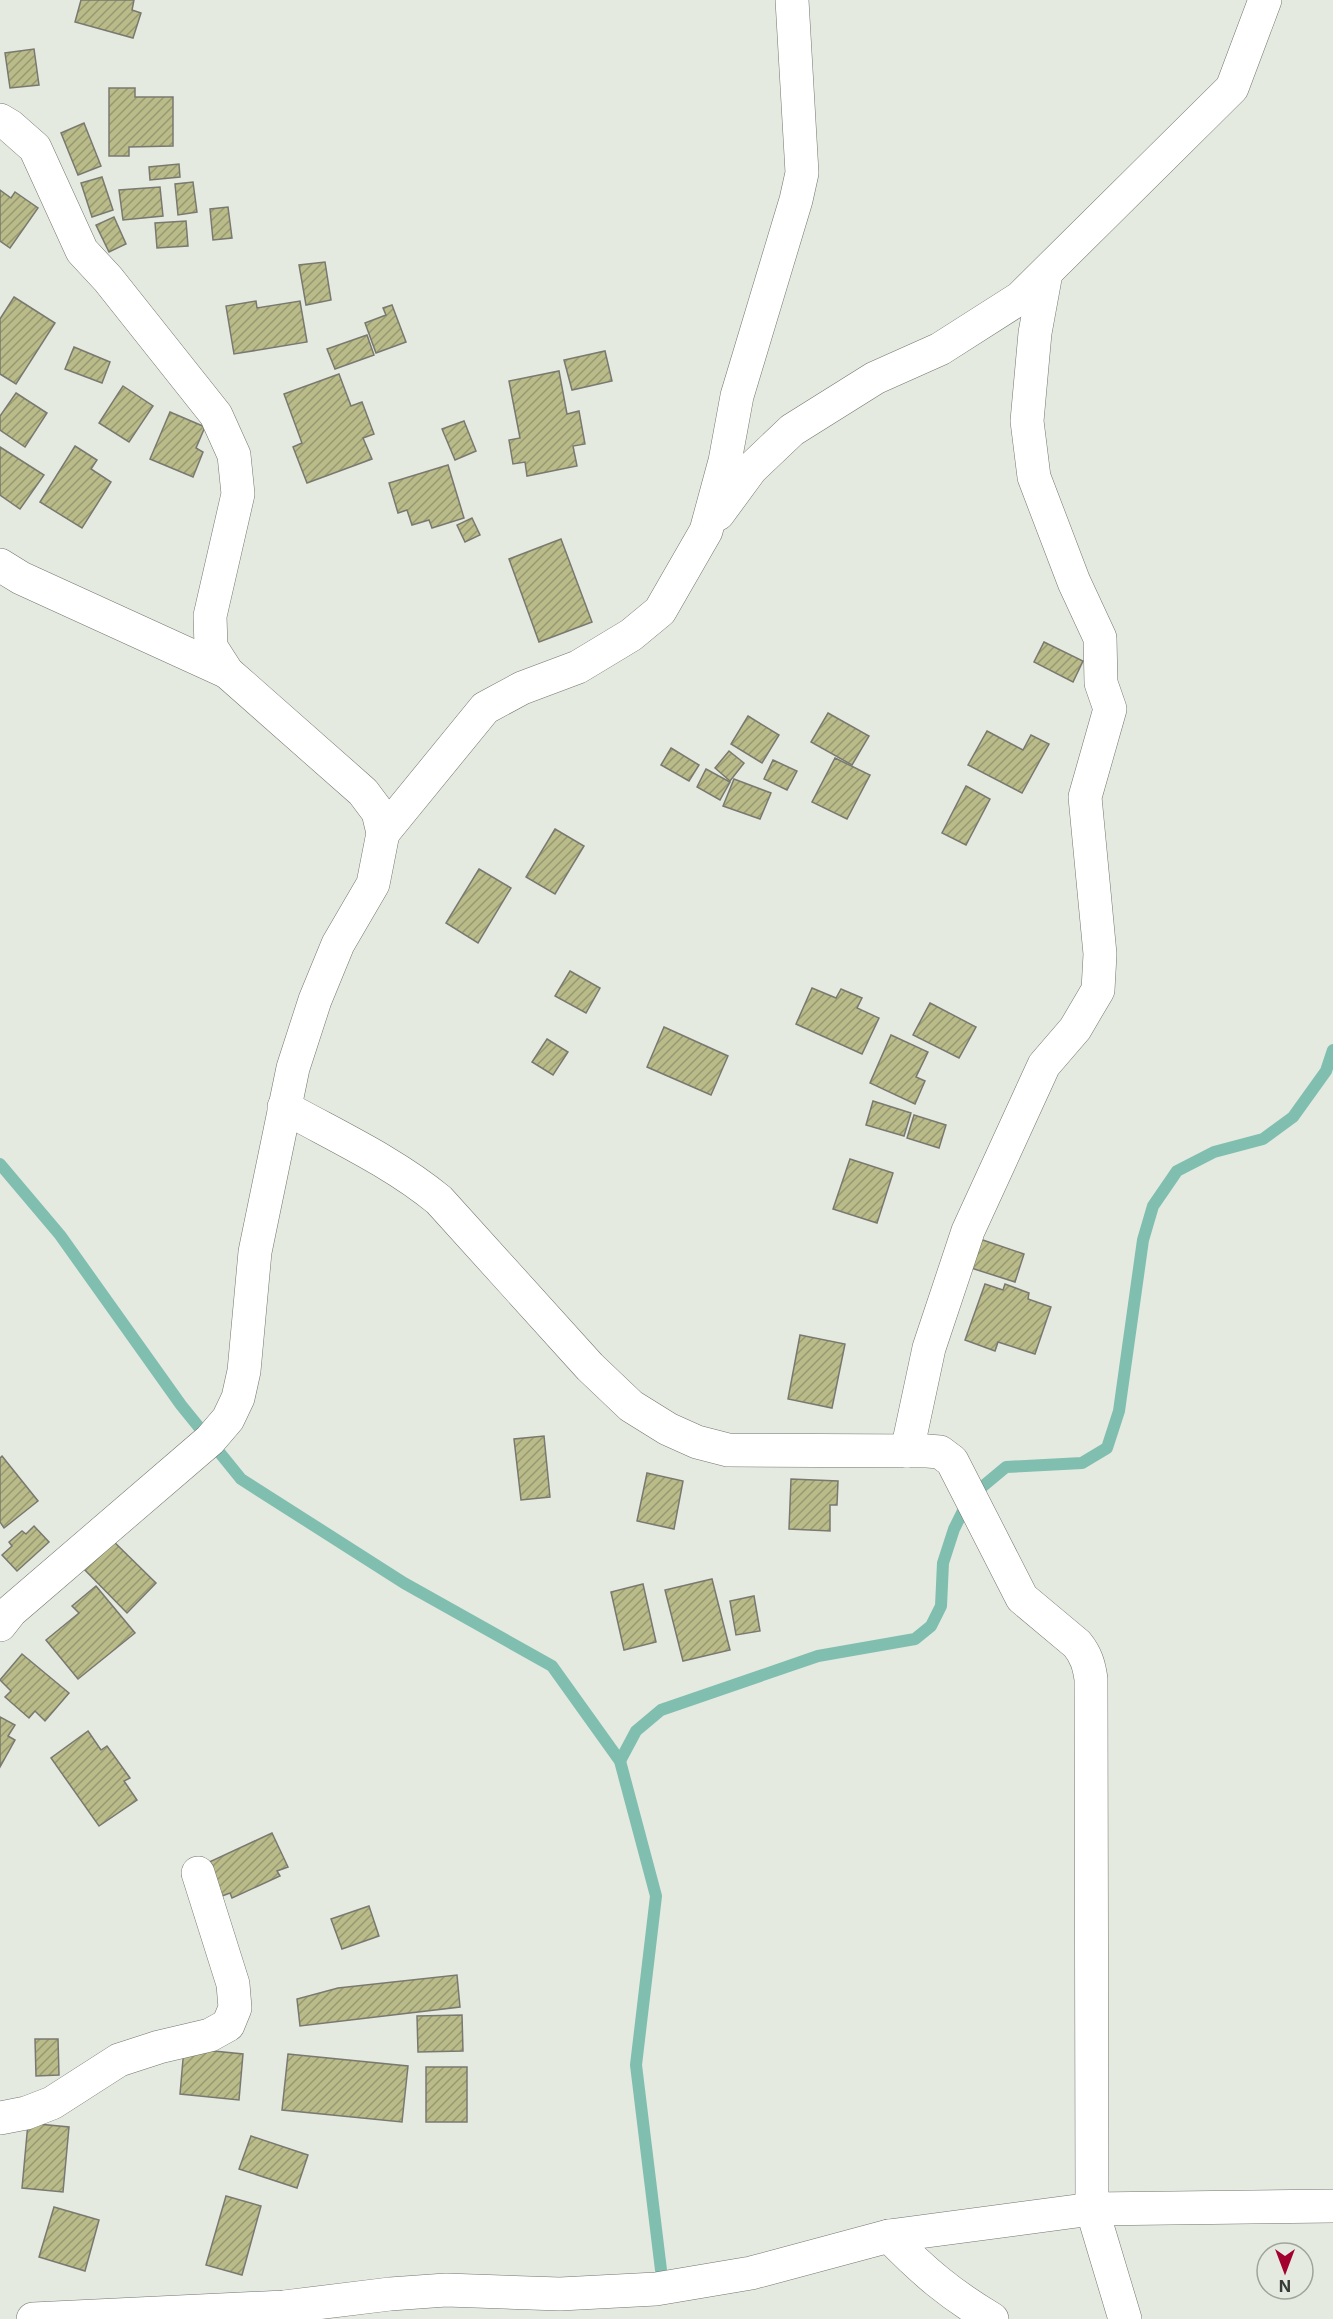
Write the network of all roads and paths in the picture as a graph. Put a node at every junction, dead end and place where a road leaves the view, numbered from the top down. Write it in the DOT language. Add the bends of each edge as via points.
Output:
graph roads {
  1 [pos="792,0"];
  2 [pos="1265,0"];
  3 [pos="0,120"];
  4 [pos="1046,273"];
  5 [pos="706,531"];
  6 [pos="0,565"];
  7 [pos="227,672"];
  8 [pos="383,832"];
  9 [pos="284,1107"];
  10 [pos="908,1451"];
  11 [pos="0,1624"];
  12 [pos="198,1873"];
  13 [pos="0,2118"];
  14 [pos="1333,2206"];
  15 [pos="1092,2209"];
  16 [pos="890,2236"];
  17 [pos="33,2319"];
  18 [pos="992,2319"];
  19 [pos="1125,2319"];
  1 -- 5 [label="street" via="802,173 737,396 725,462"];
  2 -- 4 [label="street" via="1232,88"];
  3 -- 7 [label="street" via="35,148 82,251 216,416 234,455 238,494 210,616 211,647"];
  4 -- 5 [label="street" via="1020,298 940,349 875,378 792,430 751,469"];
  4 -- 10 [label="street" via="1035,333 1027,421 1034,477 1100,638 1101,683 1110,709 1085,797 1100,954 1098,990 1075,1029 1044,1065 968,1231 929,1348"];
  5 -- 8 [label="street" via="660,612 578,667 522,688 485,708"];
  6 -- 7 [label="street"];
  7 -- 8 [label="street" via="363,792 378,812"];
  8 -- 9 [label="street" via="373,884 338,944 315,1000"];
  9 -- 10 [label="street" via="422,1186 439,1200 590,1367 631,1406 668,1429 728,1450"];
  9 -- 11 [label="street" via="255,1252 244,1371 228,1419 210,1440"];
  10 -- 15 [label="street" via="940,1452 952,1461 1022,1598 1077,1644 1089,1664"];
  12 -- 13 [label="street" via="233,1984 235,2008 228,2025 210,2035 119,2060 52,2103"];
  14 -- 15 [label="street"];
  15 -- 16 [label="street"];
  15 -- 19 [label="street"];
  16 -- 17 [label="street" via="751,2273 656,2289 560,2294 446,2290 284,2307"];
  16 -- 18 [label="street" via="924,2272"];
}
